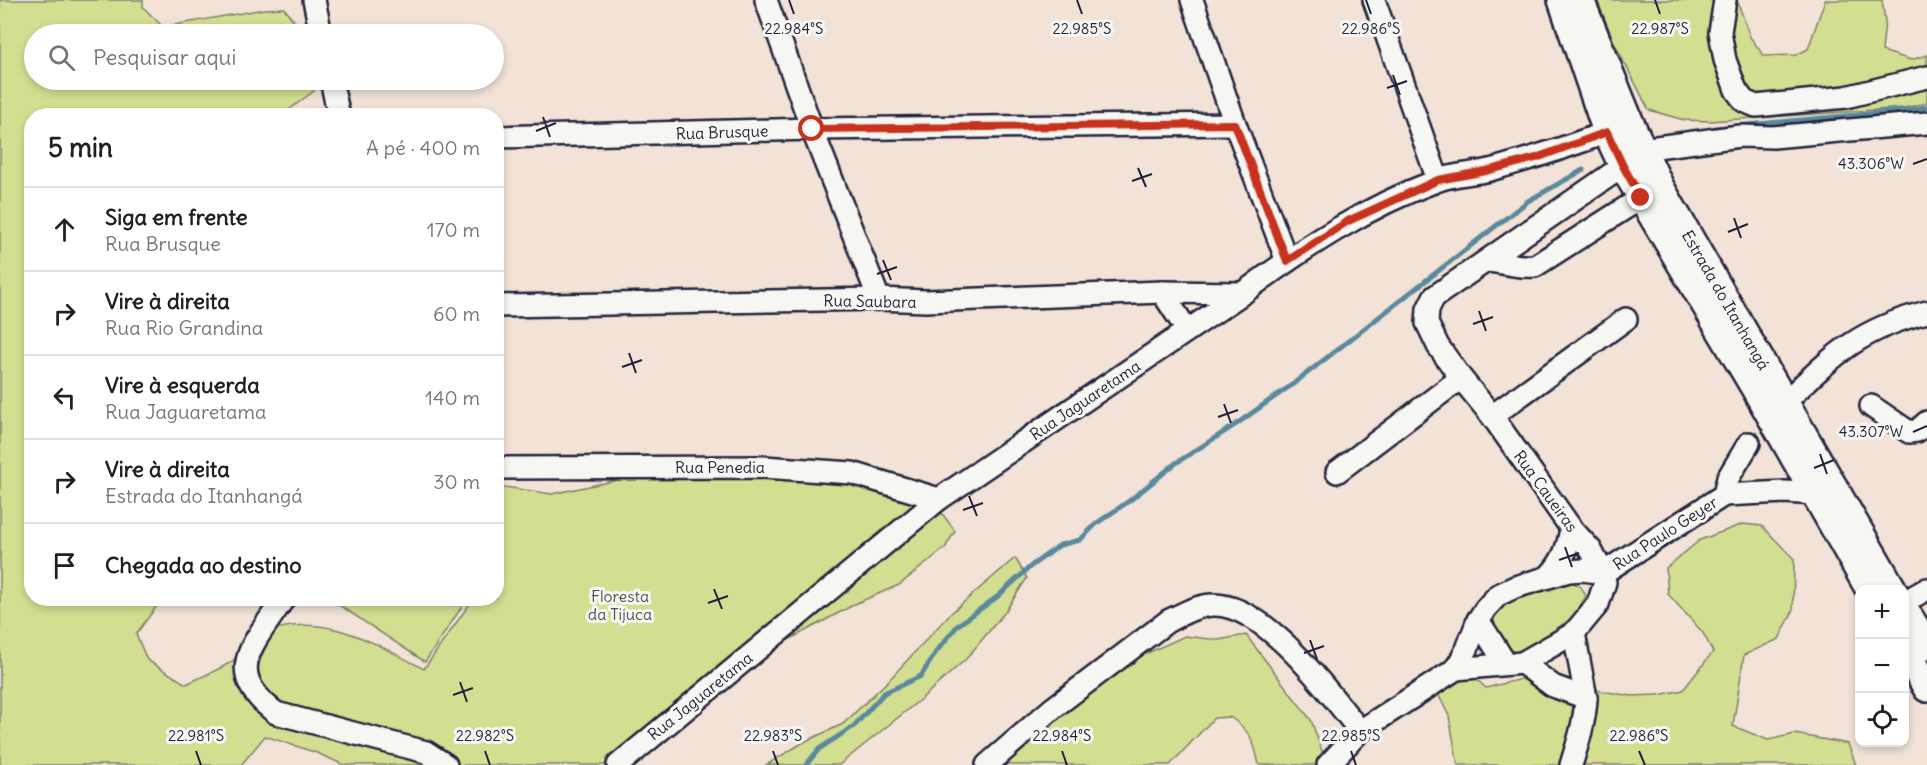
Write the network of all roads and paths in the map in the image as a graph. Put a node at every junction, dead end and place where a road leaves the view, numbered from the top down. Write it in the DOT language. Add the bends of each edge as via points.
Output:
graph roads {
  1 [pos="314,0"];
  2 [pos="766,0"];
  3 [pos="1192,0"];
  4 [pos="1374,0"];
  5 [pos="1562,0"];
  6 [pos="1580,0"];
  7 [pos="1725,0"];
  8 [pos="319,24"];
  9 [pos="1927,77"];
  10 [pos="333,90"];
  11 [pos="337,108"];
  12 [pos="1927,123"];
  13 [pos="1235,124"];
  14 [pos="812,129"];
  15 [pos="1607,132"];
  16 [pos="504,138"];
  17 [pos="1632,158"];
  18 [pos="1438,180"];
  19 [pos="1651,192"];
  20 [pos="1544,221"];
  21 [pos="1563,250"];
  22 [pos="1287,261"];
  23 [pos="1487,261"];
  24 [pos="1162,292"];
  25 [pos="1243,293"];
  26 [pos="879,299"];
  27 [pos="504,306"];
  28 [pos="1927,312"];
  29 [pos="1626,319"];
  30 [pos="1187,330"];
  31 [pos="1461,378"];
  32 [pos="1785,402"];
  33 [pos="1871,406"];
  34 [pos="1492,417"];
  35 [pos="1927,422"];
  36 [pos="1749,443"];
  37 [pos="504,468"];
  38 [pos="1336,472"];
  39 [pos="1815,494"];
  40 [pos="1724,495"];
  41 [pos="939,500"];
  42 [pos="1571,528"];
  43 [pos="1603,573"];
  44 [pos="1549,576"];
  45 [pos="1867,585"];
  46 [pos="1890,585"];
  47 [pos="1927,589"];
  48 [pos="1909,600"];
  49 [pos="279,606"];
  50 [pos="1909,616"];
  51 [pos="1478,620"];
  52 [pos="1574,633"];
  53 [pos="1927,646"];
  54 [pos="1909,656"];
  55 [pos="1514,663"];
  56 [pos="1456,669"];
  57 [pos="1927,688"];
  58 [pos="1586,698"];
  59 [pos="1360,732"];
  60 [pos="446,765"];
  61 [pos="618,765"];
  62 [pos="987,765"];
  63 [pos="1328,765"];
  64 [pos="1571,765"];
  1 -- 8 [label="street"];
  2 -- 14 [label="street"];
  3 -- 13 [label="street"];
  4 -- 18 [label="street"];
  5 -- 15 [label="main road, Estrada do Itanhangá"];
  6 -- 17 [label="main road, Estrada do Itanhangá"];
  7 -- 9 [label="street" via="1720,32 1725,60 1736,90 1744,101 1756,106 1845,97"];
  10 -- 11 [label="street"];
  12 -- 17 [label="street" via="1773,137 1740,136"];
  13 -- 14 [label="street, Rua Brusque"];
  13 -- 22 [label="street"];
  14 -- 16 [label="street, Rua Brusque"];
  14 -- 26 [label="street"];
  15 -- 17 [label="main road, Estrada do Itanhangá"];
  15 -- 18 [label="street, Rua Jaguaretama" via="1536,158"];
  17 -- 19 [label="main road, Estrada do Itanhangá"];
  17 -- 20 [label="street, Rua Caueiras"];
  18 -- 22 [label="street, Rua Jaguaretama" via="1348,221"];
  19 -- 21 [label="street"];
  19 -- 32 [label="main road, Estrada do Itanhangá"];
  19 -- 39 [label="main road, Estrada do Itanhangá"];
  20 -- 21 [label="street"];
  20 -- 23 [label="street, Rua Caueiras"];
  21 -- 23 [label="street" via="1535,266"];
  22 -- 25 [label="street, Rua Jaguaretama"];
  23 -- 31 [label="street, Rua Caueiras" via="1434,297 1428,309 1427,323 1438,346"];
  24 -- 25 [label="street, Rua Saubara"];
  24 -- 26 [label="street, Rua Saubara" via="926,301"];
  24 -- 30 [label="street"];
  25 -- 30 [label="street, Rua Jaguaretama"];
  26 -- 27 [label="street, Rua Saubara"];
  28 -- 32 [label="street" via="1879,327 1851,342"];
  29 -- 34 [label="street"];
  30 -- 41 [label="street, Rua Jaguaretama"];
  31 -- 34 [label="street, Rua Caueiras"];
  31 -- 38 [label="street"];
  32 -- 46 [label="main road, Estrada do Itanhangá"];
  33 -- 35 [label="street" via="1909,432 1917,431"];
  34 -- 42 [label="street, Rua Caueiras"];
  36 -- 40 [label="street, Rua Paulo Geyer" via="1728,478"];
  37 -- 41 [label="street, Rua Penedia" via="763,466 852,473"];
  39 -- 40 [label="street, Rua Paulo Geyer"];
  39 -- 45 [label="main road, Estrada do Itanhangá"];
  40 -- 43 [label="street, Rua Paulo Geyer"];
  41 -- 61 [label="street, Rua Jaguaretama"];
  42 -- 43 [label="street, Rua Caueiras" via="1591,550"];
  42 -- 44 [label="street" via="1565,554"];
  43 -- 44 [label="street, Rua Paulo Geyer" via="1583,570"];
  43 -- 52 [label="street" via="1604,590 1598,604"];
  44 -- 51 [label="street, Rua Paulo Geyer" via="1498,595"];
  47 -- 48 [label="street"];
  49 -- 60 [label="street" via="246,656 251,689 262,703 276,713 426,752"];
  50 -- 53 [label="main road"];
  51 -- 55 [label="street"];
  51 -- 56 [label="street, Rua Paulo Geyer"];
  52 -- 55 [label="street"];
  52 -- 58 [label="street"];
  54 -- 57 [label="main road"];
  55 -- 56 [label="street"];
  55 -- 58 [label="street" via="1553,686"];
  56 -- 59 [label="street, Rua Paulo Geyer"];
  58 -- 64 [label="street" via="1584,722"];
  59 -- 62 [label="street" via="1315,676 1256,619 1213,605 1189,610 1168,621 1053,708"];
  59 -- 63 [label="street, Rua Paulo Geyer"];
}
